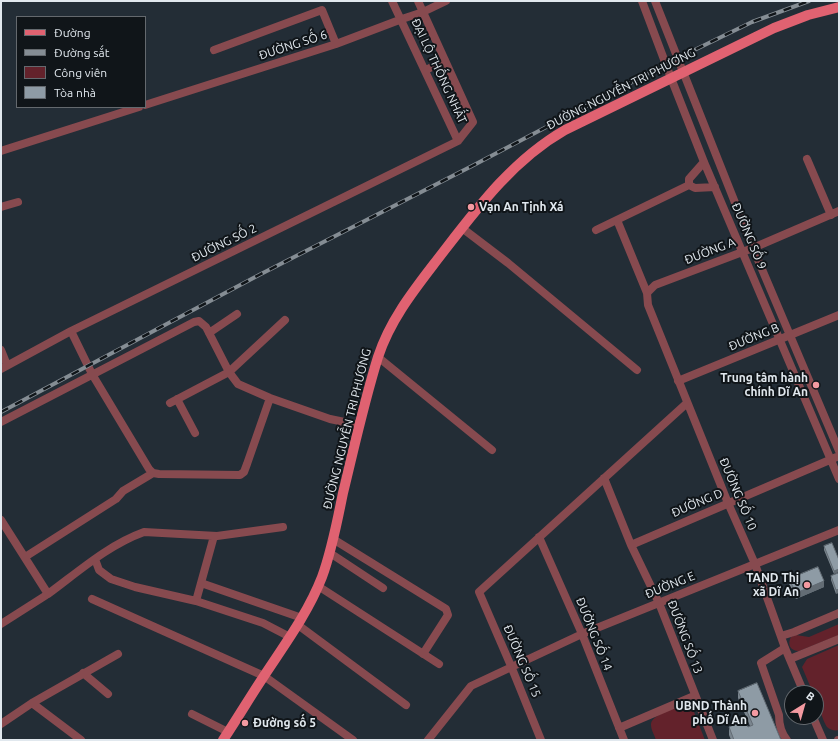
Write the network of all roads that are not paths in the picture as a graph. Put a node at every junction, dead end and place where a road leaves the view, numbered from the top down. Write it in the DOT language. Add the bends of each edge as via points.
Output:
graph roads {
  1 [pos="392,1"];
  2 [pos="418,1"];
  3 [pos="446,1"];
  4 [pos="642,1"];
  5 [pos="655,1"];
  6 [pos="839,7"];
  7 [pos="424,12"];
  8 [pos="402,19"];
  9 [pos="336,44"];
  10 [pos="214,50"];
  11 [pos="445,60"];
  12 [pos="426,70"];
  13 [pos="684,72"];
  14 [pos="671,78"];
  15 [pos="146,105"];
  16 [pos="136,108"];
  17 [pos="458,141"];
  18 [pos="1,151"];
  19 [pos="807,159"];
  20 [pos="704,162"];
  21 [pos="689,184"];
  22 [pos="715,187"];
  23 [pos="18,202"];
  24 [pos="1,207"];
  25 [pos="835,213"];
  26 [pos="616,220"];
  27 [pos="462,228"];
  28 [pos="596,230"];
  29 [pos="753,248"];
  30 [pos="743,251"];
  31 [pos="647,293"];
  32 [pos="237,314"];
  33 [pos="839,315"];
  34 [pos="285,320"];
  35 [pos="71,331"];
  36 [pos="209,333"];
  37 [pos="789,335"];
  38 [pos="780,339"];
  39 [pos="1,350"];
  40 [pos="378,357"];
  41 [pos="4,367"];
  42 [pos="637,370"];
  43 [pos="229,372"];
  44 [pos="92,374"];
  45 [pos="678,381"];
  46 [pos="270,398"];
  47 [pos="687,403"];
  48 [pos="1,422"];
  49 [pos="360,425"];
  50 [pos="195,433"];
  51 [pos="492,450"];
  52 [pos="839,451"];
  53 [pos="839,456"];
  54 [pos="831,459"];
  55 [pos="153,473"];
  56 [pos="604,478"];
  57 [pos="839,479"];
  58 [pos="728,503"];
  59 [pos="1,520"];
  60 [pos="283,527"];
  61 [pos="839,530"];
  62 [pos="214,536"];
  63 [pos="539,537"];
  64 [pos="333,539"];
  65 [pos="631,545"];
  66 [pos="330,553"];
  67 [pos="25,557"];
  68 [pos="95,559"];
  69 [pos="755,564"];
  70 [pos="201,583"];
  71 [pos="318,586"];
  72 [pos="383,588"];
  73 [pos="48,594"];
  74 [pos="92,599"];
  75 [pos="196,601"];
  76 [pos="659,603"];
  77 [pos="839,612"];
  78 [pos="300,622"];
  79 [pos="1,624"];
  80 [pos="582,634"];
  81 [pos="781,636"];
  82 [pos="290,637"];
  83 [pos="839,639"];
  84 [pos="785,648"];
  85 [pos="118,654"];
  86 [pos="423,654"];
  87 [pos="790,659"];
  88 [pos="439,664"];
  89 [pos="511,666"];
  90 [pos="83,673"];
  91 [pos="264,676"];
  92 [pos="801,685"];
  93 [pos="108,694"];
  94 [pos="694,696"];
  95 [pos="32,703"];
  96 [pos="406,705"];
  97 [pos="192,714"];
  98 [pos="1,724"];
  99 [pos="817,725"];
  100 [pos="619,728"];
  101 [pos="225,736"];
  102 [pos="435,737"];
  103 [pos="81,740"];
  104 [pos="353,740"];
  105 [pos="428,740"];
  106 [pos="541,740"];
  107 [pos="624,740"];
  108 [pos="713,740"];
  109 [pos="787,740"];
  110 [pos="823,740"];
  1 -- 8 [label="street, ĐẠI LỘ THỐNG NHẤT"];
  2 -- 7 [label="street, ĐẠI LỘ THỐNG NHẤT"];
  3 -- 7 [label="street, ĐƯỜNG SỐ 6"];
  4 -- 14 [label="street, ĐƯỜNG SỐ 9"];
  5 -- 13 [label="street, ĐƯỜNG SỐ 9"];
  6 -- 13 [label="main road, ĐƯỜNG NGUYỄN TRI PHƯƠNG" via="774,28"];
  7 -- 8 [label="street, ĐƯỜNG SỐ 6"];
  7 -- 11 [label="street, ĐẠI LỘ THỐNG NHẤT"];
  8 -- 9 [label="street, ĐƯỜNG SỐ 6"];
  8 -- 12 [label="street, ĐẠI LỘ THỐNG NHẤT"];
  9 -- 10 [label="street" via="322,10"];
  9 -- 15 [label="street, ĐƯỜNG SỐ 6"];
  11 -- 12 [label="street"];
  11 -- 17 [label="street, ĐẠI LỘ THỐNG NHẤT" via="473,122"];
  12 -- 17 [label="street, ĐẠI LỘ THỐNG NHẤT"];
  13 -- 14 [label="main road, ĐƯỜNG NGUYỄN TRI PHƯƠNG"];
  13 -- 29 [label="street, ĐƯỜNG SỐ 9"];
  14 -- 20 [label="street, ĐƯỜNG SỐ 9"];
  14 -- 27 [label="main road, ĐƯỜNG NGUYỄN TRI PHƯƠNG" via="565,130 543,144 498,184"];
  16 -- 18 [label="street"];
  17 -- 35 [label="street, ĐƯỜNG SỐ 2"];
  19 -- 25 [label="street"];
  20 -- 21 [label="street" via="689,179"];
  20 -- 22 [label="street, ĐƯỜNG SỐ 9"];
  21 -- 22 [label="street" via="695,188"];
  21 -- 26 [label="street"];
  22 -- 30 [label="street, ĐƯỜNG SỐ 9"];
  23 -- 24 [label="street"];
  25 -- 29 [label="street, ĐƯỜNG A"];
  26 -- 28 [label="street"];
  26 -- 31 [label="street"];
  27 -- 40 [label="main road, ĐƯỜNG NGUYỄN TRI PHƯƠNG" via="401,308 388,330"];
  27 -- 42 [label="street"];
  29 -- 30 [label="street, ĐƯỜNG A"];
  29 -- 37 [label="street, ĐƯỜNG SỐ 9"];
  30 -- 31 [label="street, ĐƯỜNG A" via="655,285"];
  30 -- 38 [label="street, ĐƯỜNG SỐ 9"];
  31 -- 45 [label="street, ĐƯỜNG SỐ 10" via="648,305"];
  32 -- 36 [label="street"];
  33 -- 37 [label="street, ĐƯỜNG B"];
  34 -- 43 [label="street"];
  35 -- 41 [label="street, ĐƯỜNG SỐ 2"];
  35 -- 44 [label="street"];
  36 -- 43 [label="street"];
  36 -- 44 [label="street" via="203,323 194,322"];
  37 -- 38 [label="street, ĐƯỜNG B"];
  37 -- 52 [label="street, ĐƯỜNG SỐ 9"];
  38 -- 45 [label="street, ĐƯỜNG B"];
  38 -- 54 [label="street, ĐƯỜNG SỐ 9"];
  39 -- 41 [label="street"];
  40 -- 49 [label="main road, ĐƯỜNG NGUYỄN TRI PHƯƠNG"];
  40 -- 51 [label="street"];
  43 -- 46 [label="street" via="238,384"];
  43 -- 50 [label="street" via="174,401"];
  44 -- 48 [label="street"];
  44 -- 55 [label="street"];
  45 -- 47 [label="street, ĐƯỜNG SỐ 10"];
  46 -- 49 [label="street" via="330,419"];
  46 -- 55 [label="street" via="244,472 240,475"];
  47 -- 56 [label="street"];
  47 -- 58 [label="street, ĐƯỜNG SỐ 10"];
  49 -- 64 [label="main road, ĐƯỜNG NGUYỄN TRI PHƯƠNG"];
  53 -- 54 [label="street, ĐƯỜNG D"];
  54 -- 57 [label="street, ĐƯỜNG SỐ 9"];
  54 -- 58 [label="street, ĐƯỜNG D"];
  55 -- 67 [label="street"];
  56 -- 63 [label="street"];
  56 -- 65 [label="street, ĐƯỜNG SỐ 13"];
  58 -- 65 [label="street, ĐƯỜNG D"];
  58 -- 69 [label="street, ĐƯỜNG SỐ 10"];
  59 -- 67 [label="street"];
  60 -- 62 [label="street"];
  61 -- 69 [label="street, ĐƯỜNG E"];
  62 -- 68 [label="street" via="144,532"];
  62 -- 70 [label="street"];
  63 -- 80 [label="street, ĐƯỜNG SỐ 14"];
  63 -- 89 [label="street, ĐƯỜNG SỐ 15" via="479,592"];
  64 -- 66 [label="main road, ĐƯỜNG NGUYỄN TRI PHƯƠNG"];
  64 -- 86 [label="street" via="446,609 448,615"];
  65 -- 76 [label="street, ĐƯỜNG SỐ 13"];
  66 -- 71 [label="main road, ĐƯỜNG NGUYỄN TRI PHƯƠNG"];
  66 -- 72 [label="street"];
  67 -- 73 [label="street"];
  68 -- 73 [label="street"];
  68 -- 75 [label="street" via="99,570 111,580"];
  69 -- 76 [label="street, ĐƯỜNG E"];
  69 -- 81 [label="street, ĐƯỜNG SỐ 10"];
  70 -- 75 [label="street"];
  70 -- 78 [label="street"];
  71 -- 78 [label="main road, ĐƯỜNG NGUYỄN TRI PHƯƠNG"];
  71 -- 86 [label="street"];
  73 -- 79 [label="street"];
  74 -- 91 [label="street"];
  75 -- 82 [label="street" via="263,623"];
  76 -- 80 [label="street, ĐƯỜNG E"];
  76 -- 94 [label="street, ĐƯỜNG SỐ 13"];
  77 -- 81 [label="street"];
  78 -- 82 [label="main road, ĐƯỜNG NGUYỄN TRI PHƯƠNG"];
  78 -- 96 [label="street"];
  80 -- 89 [label="street, ĐƯỜNG E"];
  80 -- 100 [label="street, ĐƯỜNG SỐ 14"];
  81 -- 84 [label="street, ĐƯỜNG SỐ 10"];
  82 -- 91 [label="main road, ĐƯỜNG NGUYỄN TRI PHƯƠNG"];
  83 -- 87 [label="street"];
  84 -- 87 [label="street, ĐƯỜNG SỐ 10"];
  84 -- 109 [label="street" via="761,663 779,714 782,732"];
  85 -- 90 [label="street"];
  86 -- 88 [label="street"];
  87 -- 92 [label="street, ĐƯỜNG SỐ 10"];
  89 -- 102 [label="street, ĐƯỜNG E" via="471,686"];
  89 -- 106 [label="street, ĐƯỜNG SỐ 15"];
  90 -- 93 [label="street"];
  90 -- 95 [label="street"];
  91 -- 101 [label="main road, ĐƯỜNG NGUYỄN TRI PHƯƠNG"];
  91 -- 104 [label="street"];
  94 -- 100 [label="street"];
  94 -- 108 [label="street, ĐƯỜNG SỐ 13"];
  95 -- 98 [label="street"];
  95 -- 103 [label="street"];
  97 -- 101 [label="street"];
  99 -- 110 [label="street"];
  100 -- 107 [label="street, ĐƯỜNG SỐ 14"];
  102 -- 105 [label="street, ĐƯỜNG E"];
}
